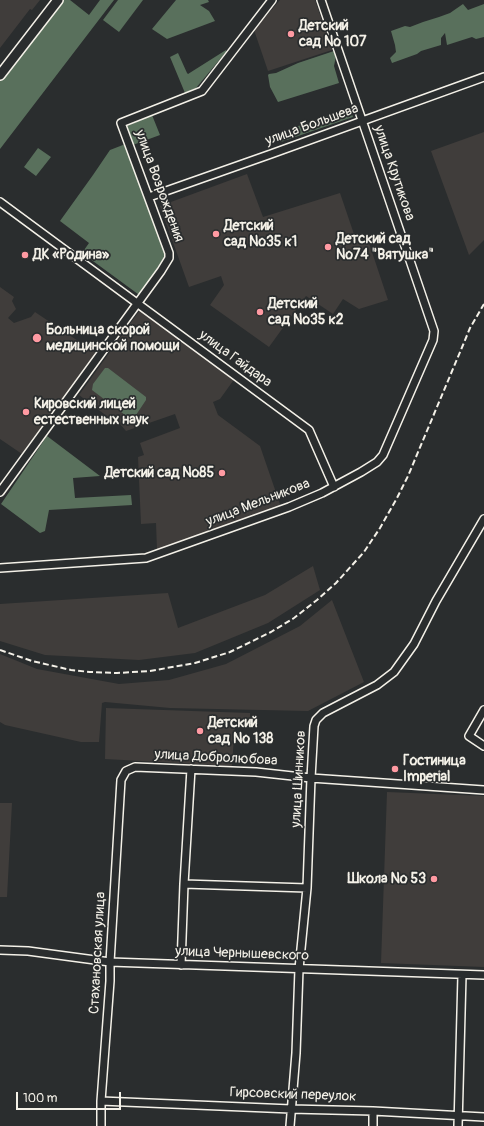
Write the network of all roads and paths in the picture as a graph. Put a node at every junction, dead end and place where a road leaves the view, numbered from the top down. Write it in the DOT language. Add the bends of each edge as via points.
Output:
graph roads {
  1 [pos="58,0"];
  2 [pos="272,0"];
  3 [pos="321,0"];
  4 [pos="0,75"];
  5 [pos="484,77"];
  6 [pos="362,121"];
  7 [pos="149,197"];
  8 [pos="0,202"];
  9 [pos="138,303"];
  10 [pos="434,331"];
  11 [pos="334,487"];
  12 [pos="0,492"];
  13 [pos="484,519"];
  14 [pos="0,568"];
  15 [pos="484,710"];
  16 [pos="484,746"];
  17 [pos="191,769"];
  18 [pos="311,778"];
  19 [pos="121,780"];
  20 [pos="484,790"];
  21 [pos="184,884"];
  22 [pos="306,888"];
  23 [pos="0,950"];
  24 [pos="110,962"];
  25 [pos="181,965"];
  26 [pos="299,969"];
  27 [pos="462,975"];
  28 [pos="484,976"];
  29 [pos="101,1101"];
  30 [pos="291,1109"];
  31 [pos="373,1111"];
  32 [pos="458,1115"];
  33 [pos="484,1117"];
  34 [pos="101,1126"];
  35 [pos="290,1126"];
  36 [pos="373,1126"];
  37 [pos="458,1126"];
  1 -- 4 [label="main road"];
  2 -- 7 [label="street, улица Возрождения" via="202,91 121,123"];
  3 -- 6 [label="street, улица Крутикова"];
  5 -- 6 [label="street, улица Большева"];
  6 -- 7 [label="street, улица Большева"];
  6 -- 10 [label="street, улица Крутикова"];
  7 -- 9 [label="street, улица Возрождения" via="170,256"];
  8 -- 9 [label="street, улица Гайдара"];
  9 -- 11 [label="street, улица Гайдара" via="309,430"];
  9 -- 12 [label="street, улица Возрождения"];
  10 -- 11 [label="street, улица Мельникова" via="433,340 383,455 377,462"];
  11 -- 14 [label="street, улица Мельникова" via="290,506 146,558"];
  13 -- 18 [label="street, улица Шинников" via="436,600 414,644 394,672 377,685 323,713 316,720"];
  15 -- 16 [label="street" via="470,736"];
  17 -- 18 [label="street, улица Добролюбова"];
  17 -- 19 [label="street, улица Добролюбова" via="134,766 126,771"];
  17 -- 21 [label="street"];
  18 -- 20 [label="street, улица Добролюбова"];
  18 -- 22 [label="street, улица Шинников"];
  19 -- 24 [label="street, Стахановская улица"];
  21 -- 22 [label="street"];
  21 -- 25 [label="street"];
  22 -- 26 [label="street, улица Шинников"];
  23 -- 24 [label="street, улица Чернышевского" via="28,951"];
  24 -- 25 [label="street, улица Чернышевского"];
  24 -- 29 [label="street, Стахановская улица"];
  25 -- 26 [label="street, улица Чернышевского"];
  26 -- 27 [label="street, улица Чернышевского"];
  26 -- 30 [label="street, улица Шинников"];
  27 -- 28 [label="street, улица Чернышевского"];
  27 -- 32 [label="street"];
  29 -- 30 [label="street, Гирсовский переулок"];
  29 -- 34 [label="street, Стахановская улица"];
  30 -- 31 [label="street, Гирсовский переулок"];
  30 -- 35 [label="street, улица Шинников"];
  31 -- 32 [label="street, Гирсовский переулок"];
  31 -- 36 [label="street"];
  32 -- 33 [label="street, Гирсовский переулок"];
  32 -- 37 [label="street"];
}
